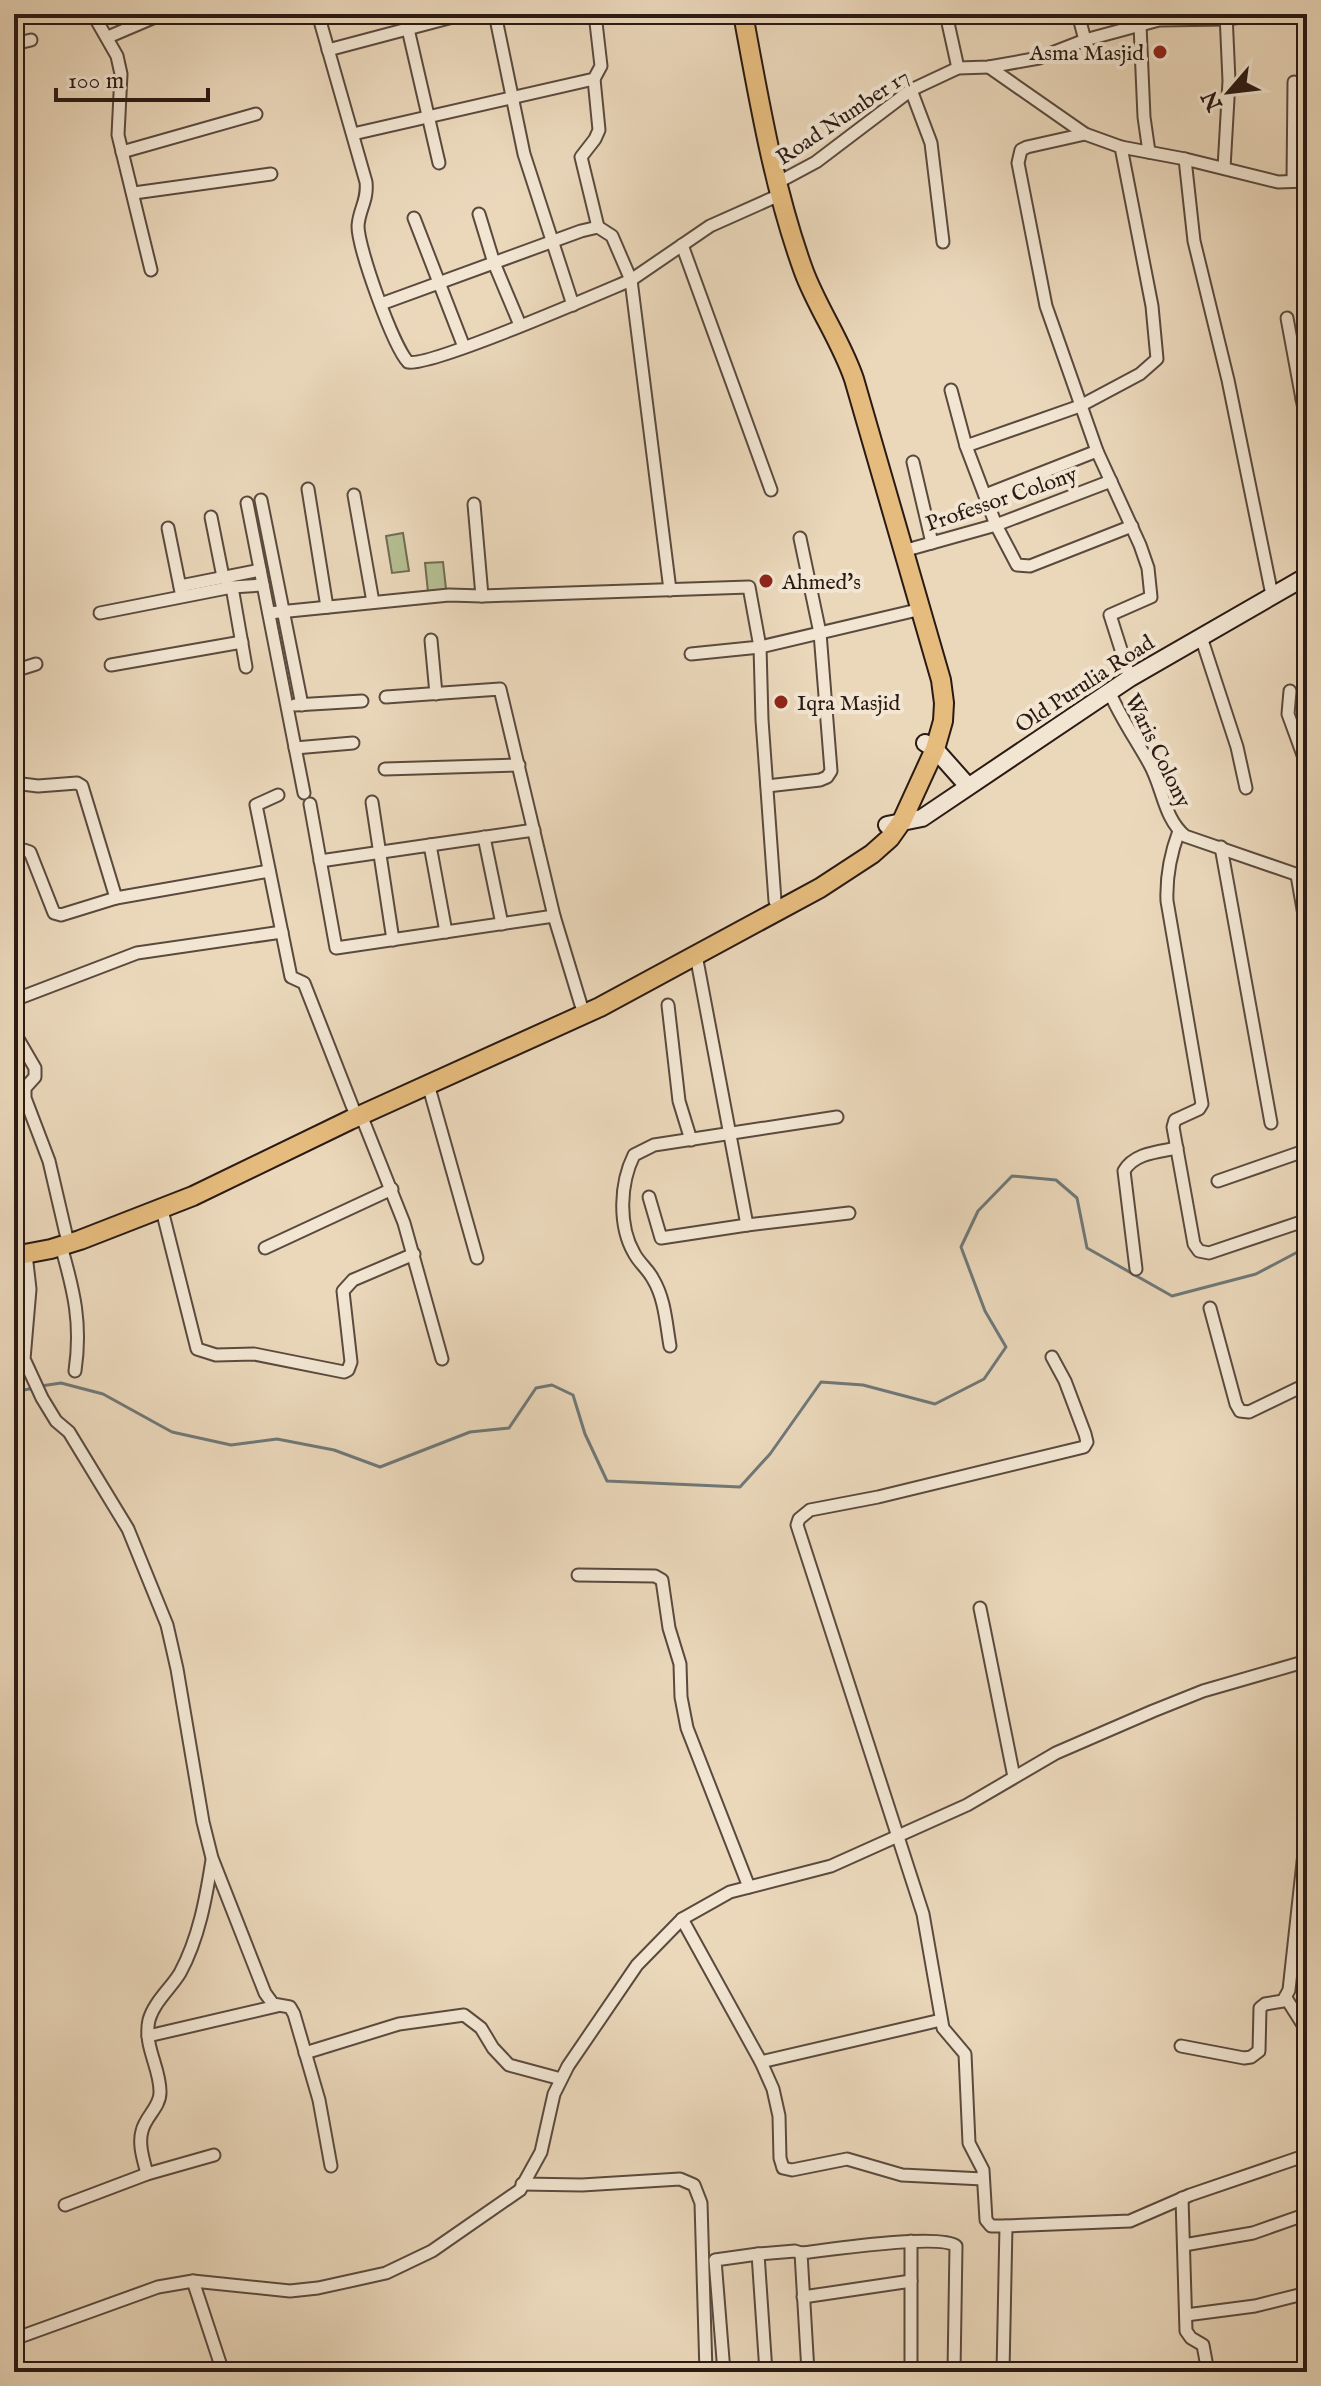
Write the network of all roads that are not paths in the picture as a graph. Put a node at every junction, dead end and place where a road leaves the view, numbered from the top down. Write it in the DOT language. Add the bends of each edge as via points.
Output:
graph roads {
  1 [pos="93,14"];
  2 [pos="162,14"];
  3 [pos="318,14"];
  4 [pos="464,14"];
  5 [pos="495,14"];
  6 [pos="595,14"];
  7 [pos="736,14"];
  8 [pos="743,14"];
  9 [pos="946,14"];
  10 [pos="1078,14"];
  11 [pos="1261,14"];
  12 [pos="1227,16"];
  13 [pos="1158,17"];
  14 [pos="1140,25"];
  15 [pos="408,29"];
  16 [pos="108,37"];
  17 [pos="31,40"];
  18 [pos="1085,40"];
  19 [pos="14,44"];
  20 [pos="328,50"];
  21 [pos="989,67"];
  22 [pos="958,68"];
  23 [pos="594,79"];
  24 [pos="1294,82"];
  25 [pos="911,90"];
  26 [pos="511,98"];
  27 [pos="256,114"];
  28 [pos="428,117"];
  29 [pos="353,134"];
  30 [pos="1085,134"];
  31 [pos="1121,147"];
  32 [pos="122,152"];
  33 [pos="1149,152"];
  34 [pos="1185,159"];
  35 [pos="439,163"];
  36 [pos="1224,168"];
  37 [pos="271,174"];
  38 [pos="1293,181"];
  39 [pos="1307,181"];
  40 [pos="775,189"];
  41 [pos="134,193"];
  42 [pos="479,214"];
  43 [pos="414,218"];
  44 [pos="598,227"];
  45 [pos="551,242"];
  46 [pos="943,242"];
  47 [pos="682,245"];
  48 [pos="494,263"];
  49 [pos="151,270"];
  50 [pos="631,280"];
  51 [pos="440,283"];
  52 [pos="381,304"];
  53 [pos="573,305"];
  54 [pos="1287,318"];
  55 [pos="520,325"];
  56 [pos="464,347"];
  57 [pos="951,390"];
  58 [pos="1304,399"];
  59 [pos="1080,406"];
  60 [pos="1307,423"];
  61 [pos="966,446"];
  62 [pos="1097,451"];
  63 [pos="913,462"];
  64 [pos="1111,481"];
  65 [pos="308,489"];
  66 [pos="771,490"];
  67 [pos="354,495"];
  68 [pos="985,495"];
  69 [pos="261,500"];
  70 [pos="247,503"];
  71 [pos="474,504"];
  72 [pos="211,517"];
  73 [pos="996,525"];
  74 [pos="1132,526"];
  75 [pos="168,528"];
  76 [pos="800,538"];
  77 [pos="932,543"];
  78 [pos="903,551"];
  79 [pos="260,570"];
  80 [pos="1307,576"];
  81 [pos="228,582"];
  82 [pos="263,585"];
  83 [pos="670,590"];
  84 [pos="181,591"];
  85 [pos="1272,595"];
  86 [pos="482,596"];
  87 [pos="373,602"];
  88 [pos="327,607"];
  89 [pos="283,611"];
  90 [pos="913,611"];
  91 [pos="100,613"];
  92 [pos="269,613"];
  93 [pos="820,633"];
  94 [pos="1201,637"];
  95 [pos="431,640"];
  96 [pos="242,642"];
  97 [pos="760,647"];
  98 [pos="691,654"];
  99 [pos="36,664"];
  100 [pos="111,665"];
  101 [pos="246,667"];
  102 [pos="14,671"];
  103 [pos="1130,678"];
  104 [pos="1109,691"];
  105 [pos="1290,691"];
  106 [pos="436,694"];
  107 [pos="386,697"];
  108 [pos="362,701"];
  109 [pos="302,705"];
  110 [pos="287,706"];
  111 [pos="353,743"];
  112 [pos="930,746"];
  113 [pos="295,748"];
  114 [pos="519,765"];
  115 [pos="1307,766"];
  116 [pos="385,769"];
  117 [pos="14,783"];
  118 [pos="967,785"];
  119 [pos="767,786"];
  120 [pos="1246,788"];
  121 [pos="278,795"];
  122 [pos="372,802"];
  123 [pos="894,823"];
  124 [pos="534,830"];
  125 [pos="1179,831"];
  126 [pos="484,837"];
  127 [pos="430,845"];
  128 [pos="1221,847"];
  129 [pos="379,853"];
  130 [pos="14,854"];
  131 [pos="320,861"];
  132 [pos="269,871"];
  133 [pos="1302,876"];
  134 [pos="116,898"];
  135 [pos="775,901"];
  136 [pos="554,916"];
  137 [pos="502,924"];
  138 [pos="282,932"];
  139 [pos="446,932"];
  140 [pos="1307,932"];
  141 [pos="393,940"];
  142 [pos="696,955"];
  143 [pos="14,1000"];
  144 [pos="581,1005"];
  145 [pos="668,1005"];
  146 [pos="14,1032"];
  147 [pos="428,1084"];
  148 [pos="357,1111"];
  149 [pos="837,1117"];
  150 [pos="1271,1123"];
  151 [pos="730,1134"];
  152 [pos="691,1140"];
  153 [pos="1177,1148"];
  154 [pos="1307,1150"];
  155 [pos="1218,1181"];
  156 [pos="392,1189"];
  157 [pos="649,1197"];
  158 [pos="162,1210"];
  159 [pos="849,1213"];
  160 [pos="1307,1220"];
  161 [pos="747,1225"];
  162 [pos="64,1240"];
  163 [pos="265,1248"];
  164 [pos="18,1252"];
  165 [pos="414,1254"];
  166 [pos="477,1258"];
  167 [pos="1136,1269"];
  168 [pos="1210,1308"];
  169 [pos="670,1346"];
  170 [pos="1052,1357"];
  171 [pos="442,1359"];
  172 [pos="75,1371"];
  173 [pos="1307,1384"];
  174 [pos="578,1575"];
  175 [pos="980,1608"];
  176 [pos="1307,1661"];
  177 [pos="1014,1777"];
  178 [pos="1307,1826"];
  179 [pos="897,1836"];
  180 [pos="1307,1848"];
  181 [pos="212,1858"];
  182 [pos="749,1887"];
  183 [pos="682,1919"];
  184 [pos="1286,1998"];
  185 [pos="277,2006"];
  186 [pos="941,2020"];
  187 [pos="1307,2031"];
  188 [pos="148,2036"];
  189 [pos="1181,2046"];
  190 [pos="305,2053"];
  191 [pos="761,2062"];
  192 [pos="561,2079"];
  193 [pos="214,2155"];
  194 [pos="1307,2155"];
  195 [pos="331,2166"];
  196 [pos="147,2174"];
  197 [pos="983,2179"];
  198 [pos="522,2184"];
  199 [pos="1182,2198"];
  200 [pos="65,2205"];
  201 [pos="1307,2214"];
  202 [pos="1006,2226"];
  203 [pos="911,2241"];
  204 [pos="1184,2245"];
  205 [pos="801,2253"];
  206 [pos="758,2254"];
  207 [pos="193,2281"];
  208 [pos="911,2281"];
  209 [pos="1307,2293"];
  210 [pos="803,2297"];
  211 [pos="1186,2315"];
  212 [pos="14,2339"];
  213 [pos="223,2372"];
  214 [pos="706,2372"];
  215 [pos="724,2372"];
  216 [pos="766,2372"];
  217 [pos="808,2372"];
  218 [pos="911,2372"];
  219 [pos="954,2372"];
  220 [pos="1003,2372"];
  221 [pos="1208,2372"];
  1 -- 16 [label="street"];
  2 -- 16 [label="street"];
  3 -- 20 [label="street"];
  4 -- 15 [label="street"];
  5 -- 26 [label="street"];
  6 -- 23 [label="street" via="601,66"];
  7 -- 40 [label="highway"];
  8 -- 40 [label="highway"];
  9 -- 22 [label="street"];
  10 -- 18 [label="street"];
  11 -- 12 [label="street, Road Number 17"];
  12 -- 13 [label="street, Road Number 17"];
  12 -- 36 [label="street"];
  13 -- 14 [label="street, Road Number 17"];
  14 -- 18 [label="street, Road Number 17"];
  14 -- 33 [label="street"];
  15 -- 20 [label="street"];
  15 -- 28 [label="street"];
  16 -- 32 [label="street" via="121,74"];
  17 -- 19 [label="street"];
  18 -- 21 [label="street, Road Number 17" via="1039,58"];
  20 -- 29 [label="street"];
  21 -- 22 [label="street, Road Number 17"];
  21 -- 30 [label="street"];
  22 -- 25 [label="street, Road Number 17"];
  23 -- 26 [label="street"];
  23 -- 44 [label="street" via="599,130 583,151 581,165"];
  24 -- 38 [label="street"];
  25 -- 40 [label="street, Road Number 17"];
  25 -- 46 [label="street" via="931,143"];
  26 -- 28 [label="street"];
  26 -- 45 [label="street"];
  27 -- 32 [label="street"];
  28 -- 29 [label="street"];
  28 -- 35 [label="street"];
  29 -- 52 [label="street" via="367,194 359,235"];
  30 -- 31 [label="street"];
  30 -- 59 [label="street" via="1027,147 1018,163 1046,306"];
  31 -- 33 [label="street"];
  31 -- 59 [label="street" via="1157,359"];
  32 -- 41 [label="street"];
  33 -- 34 [label="street"];
  34 -- 36 [label="street"];
  34 -- 85 [label="street" via="1194,241"];
  36 -- 38 [label="street"];
  37 -- 41 [label="street"];
  38 -- 39 [label="street"];
  40 -- 47 [label="street, Road Number 17"];
  40 -- 78 [label="highway" via="804,272 850,367"];
  40 -- 90 [label="highway" via="797,277 844,374"];
  41 -- 49 [label="street"];
  42 -- 48 [label="street"];
  43 -- 51 [label="street"];
  44 -- 45 [label="street"];
  44 -- 50 [label="street" via="612,236"];
  45 -- 48 [label="street"];
  45 -- 53 [label="street"];
  47 -- 50 [label="street, Road Number 17"];
  47 -- 66 [label="street"];
  48 -- 51 [label="street"];
  48 -- 55 [label="street"];
  50 -- 53 [label="street, Road Number 17"];
  50 -- 83 [label="street"];
  51 -- 52 [label="street"];
  51 -- 56 [label="street"];
  52 -- 56 [label="street, Road Number 17" via="408,362"];
  53 -- 55 [label="street, Road Number 17"];
  54 -- 58 [label="street"];
  55 -- 56 [label="street, Road Number 17"];
  57 -- 61 [label="street"];
  58 -- 60 [label="street"];
  59 -- 61 [label="street"];
  59 -- 62 [label="street"];
  61 -- 68 [label="street"];
  62 -- 64 [label="street"];
  62 -- 68 [label="street"];
  63 -- 77 [label="street"];
  64 -- 73 [label="street, Professor Colony"];
  64 -- 74 [label="street"];
  65 -- 88 [label="street"];
  67 -- 87 [label="street"];
  68 -- 73 [label="street"];
  69 -- 89 [label="street"];
  70 -- 79 [label="street"];
  71 -- 86 [label="street"];
  72 -- 81 [label="street"];
  73 -- 74 [label="street" via="1021,567"];
  73 -- 77 [label="street, Professor Colony"];
  74 -- 103 [label="street" via="1152,594 1110,615"];
  75 -- 84 [label="street"];
  76 -- 93 [label="street"];
  77 -- 78 [label="street, Professor Colony"];
  78 -- 112 [label="highway" via="941,680 943,721"];
  79 -- 81 [label="street"];
  79 -- 82 [label="street"];
  80 -- 85 [label="main road, Old Purulia Road"];
  81 -- 82 [label="street"];
  81 -- 84 [label="street"];
  81 -- 96 [label="street"];
  82 -- 92 [label="street"];
  83 -- 86 [label="street"];
  83 -- 97 [label="street" via="749,587"];
  84 -- 91 [label="street"];
  85 -- 94 [label="main road, Old Purulia Road"];
  86 -- 87 [label="street"];
  87 -- 88 [label="street"];
  88 -- 89 [label="street"];
  89 -- 92 [label="street"];
  89 -- 109 [label="street"];
  90 -- 93 [label="street"];
  90 -- 112 [label="highway" via="934,690"];
  92 -- 110 [label="street"];
  93 -- 97 [label="street"];
  93 -- 119 [label="street" via="831,771 820,780"];
  94 -- 103 [label="main road, Old Purulia Road"];
  94 -- 120 [label="street"];
  95 -- 106 [label="street"];
  96 -- 100 [label="street"];
  96 -- 101 [label="street"];
  97 -- 98 [label="street"];
  97 -- 119 [label="street"];
  99 -- 102 [label="street"];
  103 -- 104 [label="main road, Old Purulia Road"];
  104 -- 118 [label="main road, Old Purulia Road"];
  104 -- 125 [label="street, Waris Colony"];
  105 -- 115 [label="street" via="1288,714"];
  106 -- 107 [label="street"];
  106 -- 114 [label="street" via="500,689"];
  108 -- 109 [label="street"];
  109 -- 110 [label="street"];
  110 -- 113 [label="street"];
  111 -- 113 [label="street"];
  112 -- 118 [label="main road"];
  112 -- 123 [label="highway"];
  113 -- 131 [label="street"];
  114 -- 116 [label="street"];
  114 -- 124 [label="street"];
  117 -- 134 [label="street" via="82,786"];
  118 -- 123 [label="main road, Old Purulia Road" via="922,818"];
  119 -- 135 [label="street"];
  121 -- 132 [label="street" via="256,805"];
  122 -- 129 [label="street"];
  123 -- 135 [label="highway" via="843,863"];
  123 -- 142 [label="highway" via="890,838 846,872"];
  124 -- 126 [label="street"];
  124 -- 136 [label="street"];
  125 -- 128 [label="street, Waris Colony"];
  125 -- 153 [label="street" via="1166,879 1167,901 1202,1104 1174,1121"];
  126 -- 127 [label="street"];
  126 -- 137 [label="street"];
  127 -- 129 [label="street"];
  127 -- 139 [label="street"];
  128 -- 133 [label="street, Waris Colony"];
  128 -- 150 [label="street"];
  129 -- 131 [label="street"];
  129 -- 141 [label="street"];
  130 -- 134 [label="street" via="30,852 54,913"];
  131 -- 141 [label="street" via="336,948"];
  132 -- 134 [label="street"];
  132 -- 138 [label="street"];
  133 -- 140 [label="street"];
  135 -- 144 [label="highway"];
  136 -- 137 [label="street"];
  136 -- 144 [label="street"];
  137 -- 139 [label="street"];
  138 -- 143 [label="street" via="137,953"];
  138 -- 148 [label="street" via="291,977 304,983"];
  139 -- 141 [label="street"];
  142 -- 147 [label="highway" via="600,1007"];
  142 -- 151 [label="street"];
  144 -- 148 [label="highway"];
  145 -- 152 [label="street" via="679,1101"];
  146 -- 162 [label="street" via="35,1068 25,1098 49,1161"];
  147 -- 148 [label="highway"];
  147 -- 166 [label="street"];
  148 -- 156 [label="street"];
  148 -- 158 [label="highway"];
  148 -- 162 [label="highway"];
  149 -- 151 [label="street"];
  151 -- 152 [label="street"];
  151 -- 161 [label="street"];
  152 -- 169 [label="street" via="640,1151 630,1163 623,1188 629,1243 660,1295"];
  153 -- 160 [label="street" via="1199,1251 1209,1253"];
  153 -- 167 [label="street" via="1139,1157 1124,1171"];
  154 -- 155 [label="street"];
  156 -- 163 [label="street"];
  156 -- 165 [label="street"];
  157 -- 161 [label="street" via="661,1238"];
  158 -- 162 [label="highway"];
  158 -- 165 [label="street" via="197,1349 216,1355 254,1354 348,1370 343,1291 353,1280"];
  159 -- 161 [label="street"];
  162 -- 164 [label="highway"];
  162 -- 172 [label="street" via="79,1323"];
  164 -- 181 [label="street" via="30,1289 24,1359 56,1421 69,1432 128,1529 167,1625"];
  165 -- 171 [label="street"];
  168 -- 173 [label="street" via="1240,1411 1249,1412"];
  170 -- 179 [label="street" via="1085,1434 1084,1447 810,1510 799,1519 806,1560"];
  174 -- 182 [label="street" via="662,1580 687,1728"];
  175 -- 177 [label="street"];
  176 -- 177 [label="street" via="1203,1691 1056,1753"];
  177 -- 179 [label="street"];
  178 -- 180 [label="street"];
  179 -- 182 [label="street" via="831,1866"];
  179 -- 186 [label="street" via="928,1935"];
  180 -- 184 [label="street"];
  181 -- 185 [label="street" via="265,1993"];
  181 -- 188 [label="street" via="192,1947 153,2011"];
  182 -- 183 [label="street"];
  183 -- 191 [label="street"];
  183 -- 192 [label="street" via="637,1965"];
  184 -- 187 [label="street"];
  184 -- 189 [label="street" via="1260,2008 1261,2045 1251,2057"];
  185 -- 188 [label="street"];
  185 -- 190 [label="street" via="292,2010"];
  186 -- 191 [label="street"];
  186 -- 197 [label="street" via="965,2054 969,2143"];
  188 -- 196 [label="street" via="160,2091 142,2131"];
  190 -- 192 [label="street" via="399,2024 464,2015 509,2065"];
  190 -- 195 [label="street"];
  191 -- 197 [label="street" via="777,2105 780,2158 786,2169 847,2159 902,2175"];
  192 -- 198 [label="street" via="541,2152"];
  193 -- 196 [label="street"];
  194 -- 199 [label="street"];
  196 -- 200 [label="street"];
  197 -- 202 [label="street" via="986,2220 991,2226"];
  198 -- 207 [label="street" via="432,2251 386,2273 290,2291"];
  198 -- 214 [label="street" via="680,2179 694,2185 701,2203"];
  199 -- 202 [label="street" via="1130,2221"];
  199 -- 204 [label="street"];
  201 -- 204 [label="street" via="1253,2233"];
  202 -- 220 [label="street"];
  203 -- 205 [label="street"];
  203 -- 208 [label="street"];
  203 -- 219 [label="street" via="956,2246"];
  204 -- 211 [label="street"];
  205 -- 206 [label="street"];
  205 -- 210 [label="street"];
  206 -- 215 [label="street" via="715,2260"];
  206 -- 216 [label="street"];
  207 -- 212 [label="street" via="158,2287"];
  207 -- 213 [label="street"];
  208 -- 210 [label="street"];
  208 -- 218 [label="street"];
  209 -- 211 [label="street"];
  210 -- 217 [label="street"];
  211 -- 221 [label="street" via="1188,2335 1201,2342"];
}
